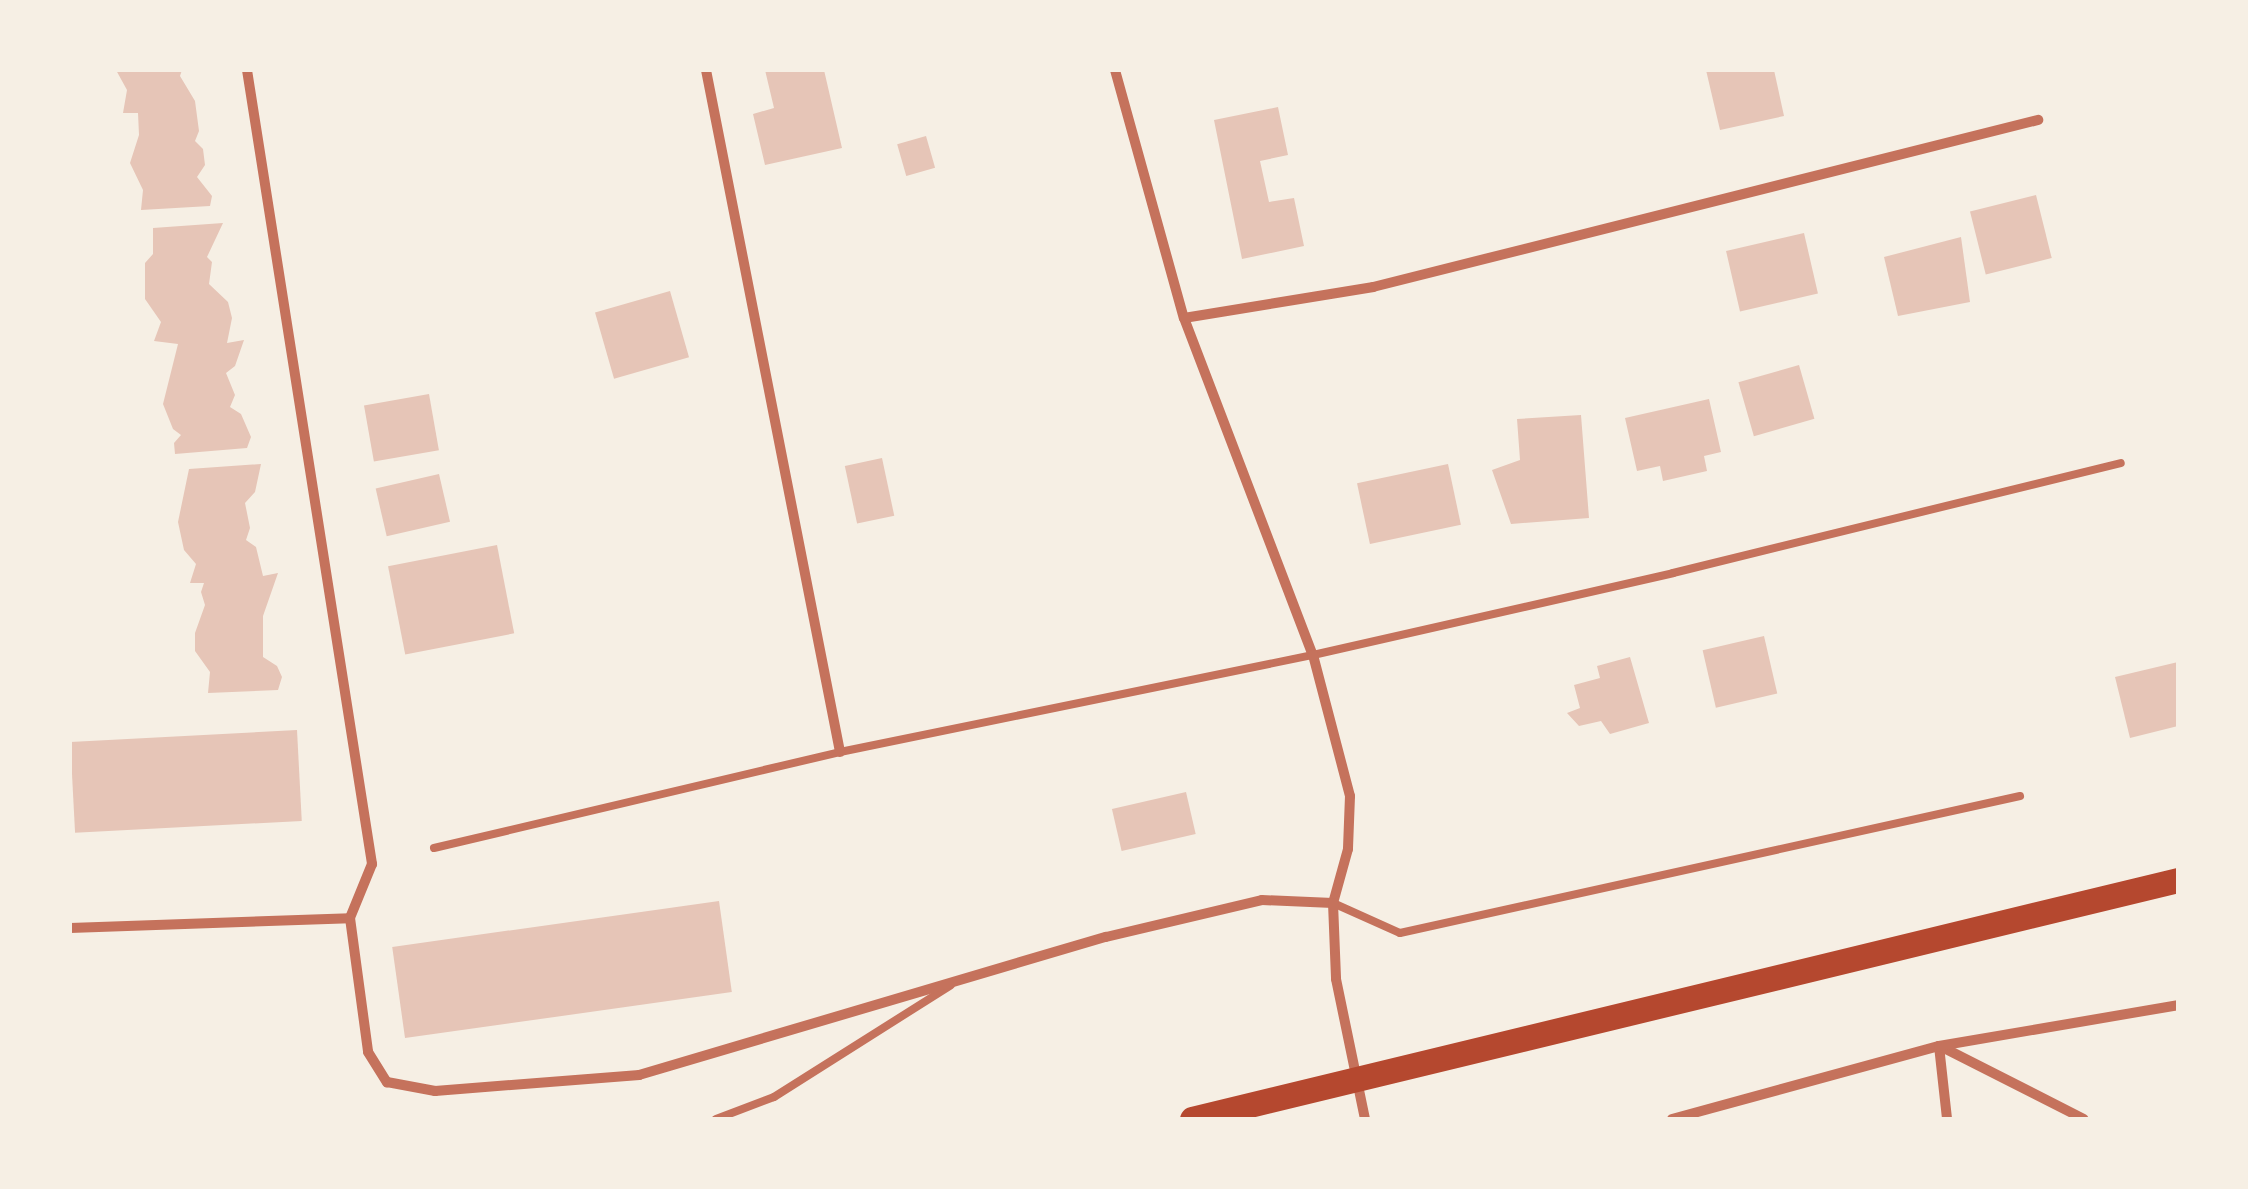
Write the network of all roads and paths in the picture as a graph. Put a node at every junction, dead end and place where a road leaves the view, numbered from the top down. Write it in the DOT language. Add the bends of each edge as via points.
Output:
graph roads {
  1 [pos="247,70"];
  2 [pos="706,70"];
  3 [pos="1116,70"];
  4 [pos="2038,120"];
  5 [pos="1184,318"];
  6 [pos="2121,462"];
  7 [pos="1312,656"];
  8 [pos="840,752"];
  9 [pos="2020,796"];
  10 [pos="434,848"];
  11 [pos="2178,880"];
  12 [pos="1332,903"];
  13 [pos="350,918"];
  14 [pos="70,928"];
  15 [pos="967,974"];
  16 [pos="2178,1005"];
  17 [pos="1939,1046"];
  18 [pos="1354,1081"];
  19 [pos="716,1119"];
  20 [pos="1192,1119"];
  21 [pos="1366,1119"];
  22 [pos="1672,1119"];
  23 [pos="1946,1119"];
  24 [pos="2084,1119"];
  1 -- 13 [label="street" via="372,864"];
  2 -- 8 [label="street"];
  3 -- 5 [label="street"];
  4 -- 5 [label="street" via="1373,287"];
  5 -- 7 [label="street"];
  6 -- 7 [label="lane"];
  7 -- 8 [label="lane"];
  7 -- 12 [label="street" via="1350,796 1348,849"];
  8 -- 10 [label="lane"];
  9 -- 12 [label="lane" via="1400,933"];
  11 -- 18 [label="main road"];
  12 -- 15 [label="street" via="1262,900"];
  12 -- 18 [label="street" via="1336,980"];
  13 -- 14 [label="street"];
  13 -- 15 [label="street" via="368,1052 386,1082 435,1091 639,1075"];
  15 -- 19 [label="lane" via="774,1097"];
  16 -- 17 [label="street"];
  17 -- 22 [label="street"];
  17 -- 23 [label="street"];
  17 -- 24 [label="street"];
  18 -- 20 [label="main road"];
  18 -- 21 [label="street"];
}
